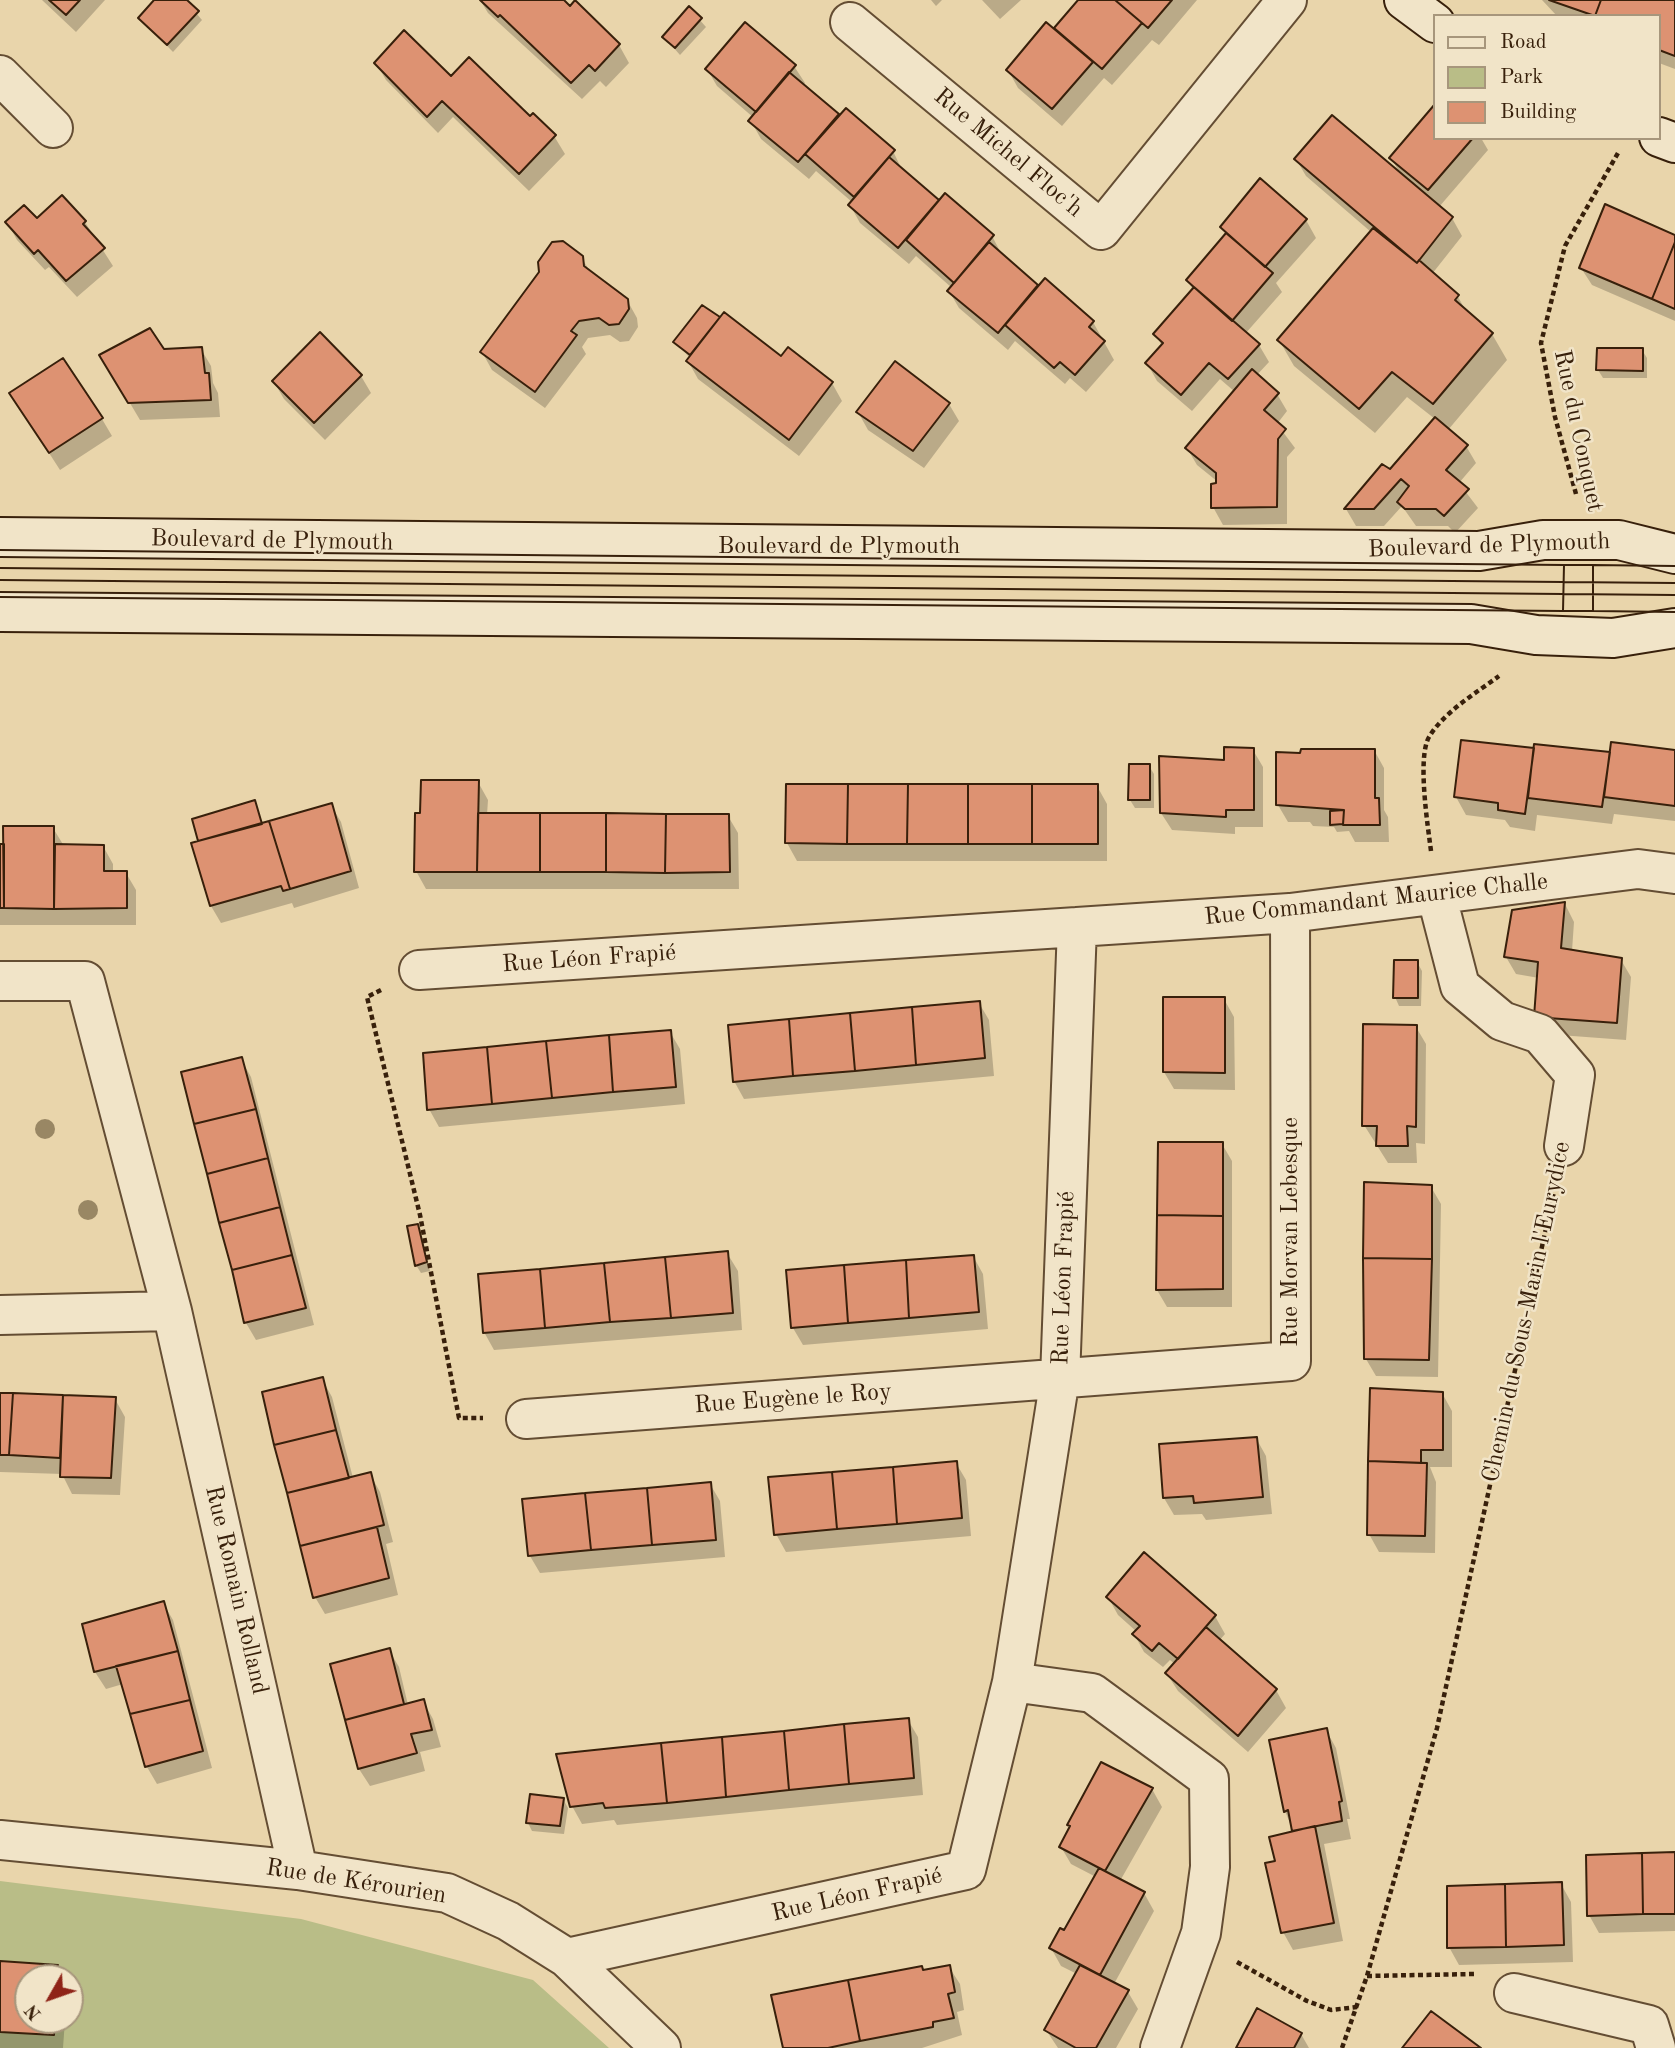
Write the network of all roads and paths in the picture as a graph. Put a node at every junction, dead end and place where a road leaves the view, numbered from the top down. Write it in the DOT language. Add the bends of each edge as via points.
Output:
graph roads {
  1 [pos="1287,0"];
  2 [pos="1404,0"];
  3 [pos="850,22"];
  4 [pos="1434,22"];
  5 [pos="0,75"];
  6 [pos="53,128"];
  7 [pos="1620,149"];
  8 [pos="0,537"];
  9 [pos="1580,540"];
  10 [pos="1675,554"];
  11 [pos="0,612"];
  12 [pos="1675,628"];
  13 [pos="1506,669"];
  14 [pos="1675,874"];
  15 [pos="1437,897"];
  16 [pos="1290,914"];
  17 [pos="1077,927"];
  18 [pos="419,970"];
  19 [pos="0,981"];
  20 [pos="1564,1146"];
  21 [pos="173,1311"];
  22 [pos="0,1315"];
  23 [pos="1060,1378"];
  24 [pos="526,1419"];
  25 [pos="1012,1682"];
  26 [pos="0,1840"];
  27 [pos="298,1870"];
  28 [pos="1201,1933"];
  29 [pos="567,1958"];
  30 [pos="1367,1976"];
  31 [pos="1514,1993"];
  32 [pos="1357,2007"];
  33 [pos="661,2048"];
  34 [pos="1160,2048"];
  35 [pos="1342,2048"];
  36 [pos="1656,2048"];
  1 -- 3 [label="street, Rue Michel Floc'h" via="1101,230"];
  2 -- 4 [label="street"];
  5 -- 6 [label="street"];
  7 -- 9 [label="path, Rue du Conquet" via="1565,246 1541,342 1580,512"];
  8 -- 9 [label="street, Boulevard de Plymouth" via="1479,551 1542,540"];
  9 -- 10 [label="street, Boulevard de Plymouth" via="1619,540"];
  11 -- 12 [label="street" via="1471,624 1536,635 1613,638"];
  13 -- 15 [label="path" via="1428,739 1424,789"];
  14 -- 15 [label="street, Rue Commandant Maurice Challe" via="1637,870"];
  15 -- 16 [label="street, Rue Commandant Maurice Challe"];
  15 -- 20 [label="street, Chemin du Sous-Marin l'Eurydice" via="1460,986 1502,1021 1540,1034 1575,1075"];
  16 -- 17 [label="street, Rue Commandant Maurice Challe"];
  16 -- 23 [label="street, Rue Morvan Lebesque" via="1291,1361"];
  17 -- 18 [label="street, Rue Léon Frapié"];
  17 -- 23 [label="street, Rue Léon Frapié"];
  18 -- 24 [label="path" via="367,997 420,1215 460,1418"];
  19 -- 21 [label="street, Rue Romain Rolland" via="85,981"];
  20 -- 30 [label="path, Chemin du Sous-Marin l'Eurydice" via="1437,1728"];
  21 -- 22 [label="street"];
  21 -- 27 [label="street, Rue Romain Rolland"];
  23 -- 24 [label="street, Rue Eugène le Roy"];
  23 -- 25 [label="street, Rue Léon Frapié"];
  25 -- 28 [label="street" via="1092,1693 1209,1779 1210,1867"];
  25 -- 29 [label="street, Rue Léon Frapié" via="966,1870"];
  26 -- 27 [label="street, Rue de Kérourien"];
  27 -- 29 [label="street, Rue de Kérourien" via="447,1893 508,1921"];
  28 -- 32 [label="path" via="1238,1962 1307,2001 1331,2010"];
  28 -- 34 [label="street"];
  29 -- 33 [label="street, Rue de Kérourien"];
  30 -- 31 [label="path" via="1487,1974"];
  30 -- 32 [label="path, Chemin du Sous-Marin l'Eurydice"];
  31 -- 36 [label="street" via="1649,2025"];
  32 -- 35 [label="path, Chemin du Sous-Marin l'Eurydice"];
}
